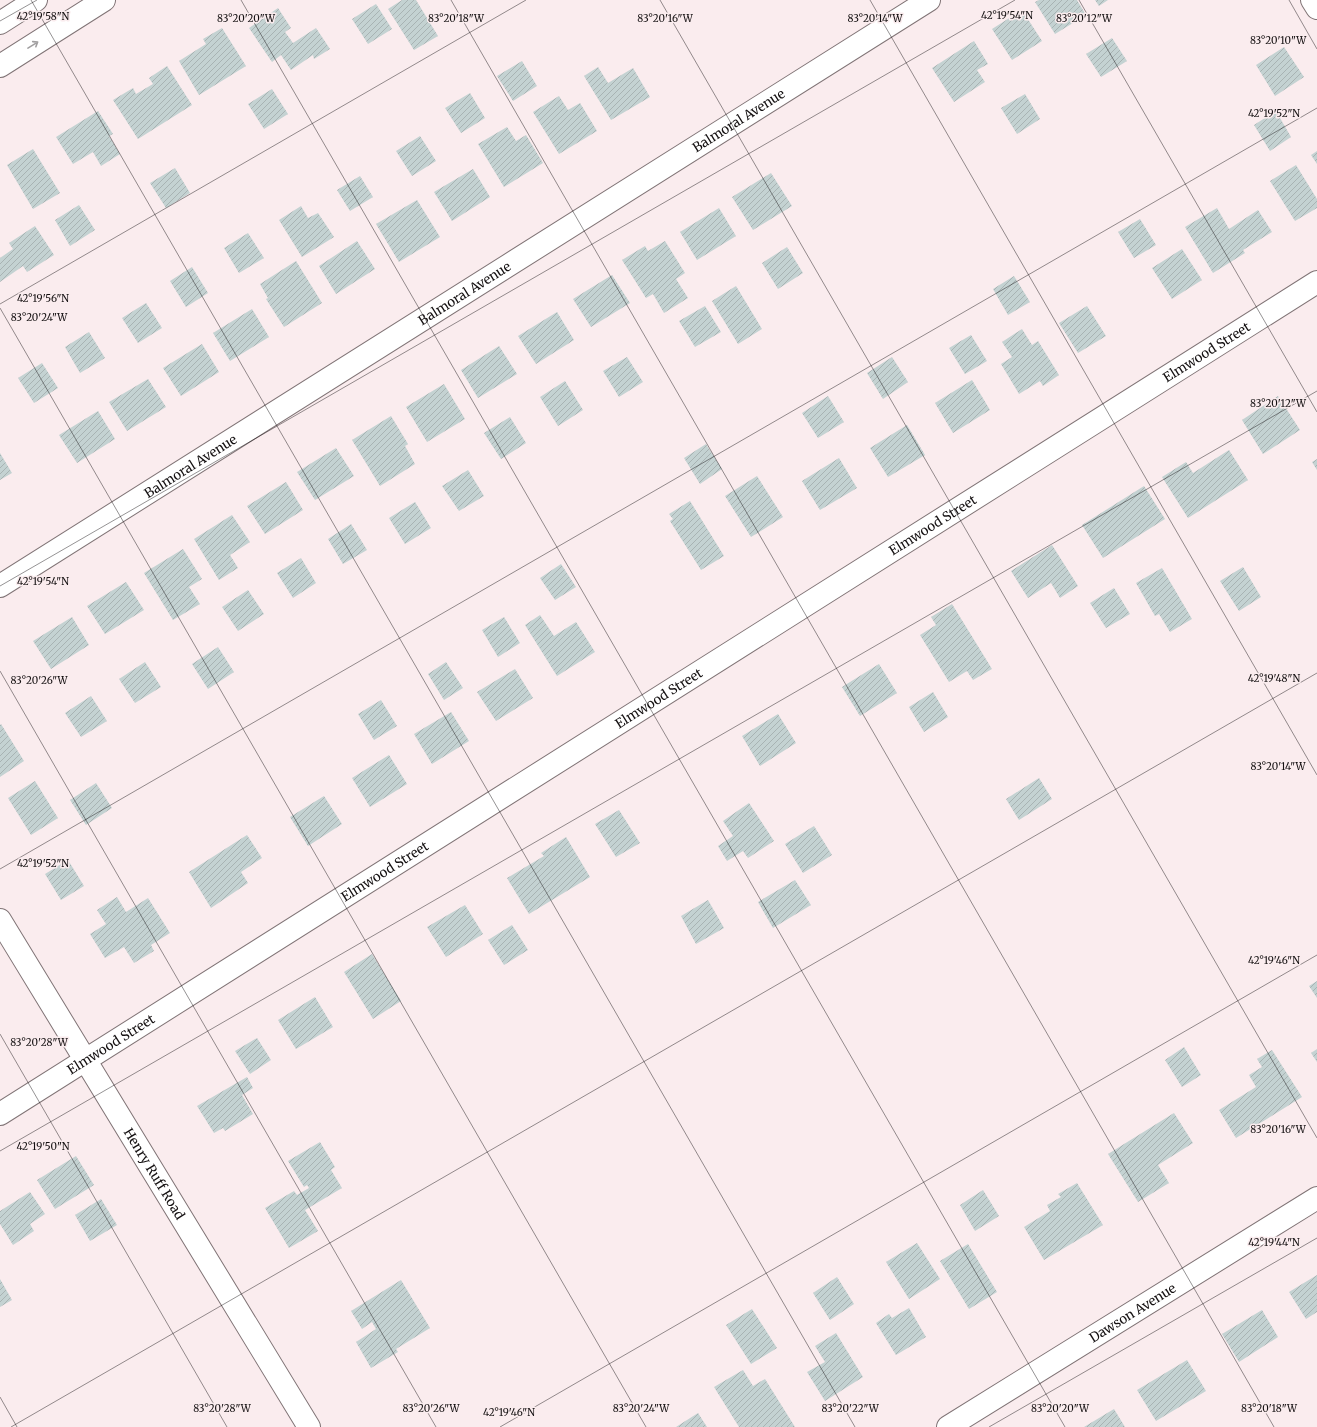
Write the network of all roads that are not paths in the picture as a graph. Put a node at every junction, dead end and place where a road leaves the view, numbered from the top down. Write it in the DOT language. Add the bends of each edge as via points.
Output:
graph roads {
  1 [pos="36,0"];
  2 [pos="104,0"];
  3 [pos="929,0"];
  4 [pos="1312,0"];
  5 [pos="1317,8"];
  6 [pos="0,23"];
  7 [pos="0,66"];
  8 [pos="1317,282"];
  9 [pos="0,586"];
  10 [pos="0,920"];
  11 [pos="86,1061"];
  12 [pos="0,1114"];
  13 [pos="1317,1198"];
  14 [pos="309,1427"];
  15 [pos="948,1427"];
  1 -- 6 [label="street"];
  7 -- 2 [label="street, one-way"];
  3 -- 9 [label="street, Balmoral Avenue"];
  4 -- 5 [label="street"];
  8 -- 11 [label="street, Elmwood Street"];
  10 -- 11 [label="street, Henry Ruff Road"];
  11 -- 12 [label="street, Elmwood Street"];
  11 -- 14 [label="street, Henry Ruff Road"];
  13 -- 15 [label="street, Dawson Avenue"];
}
